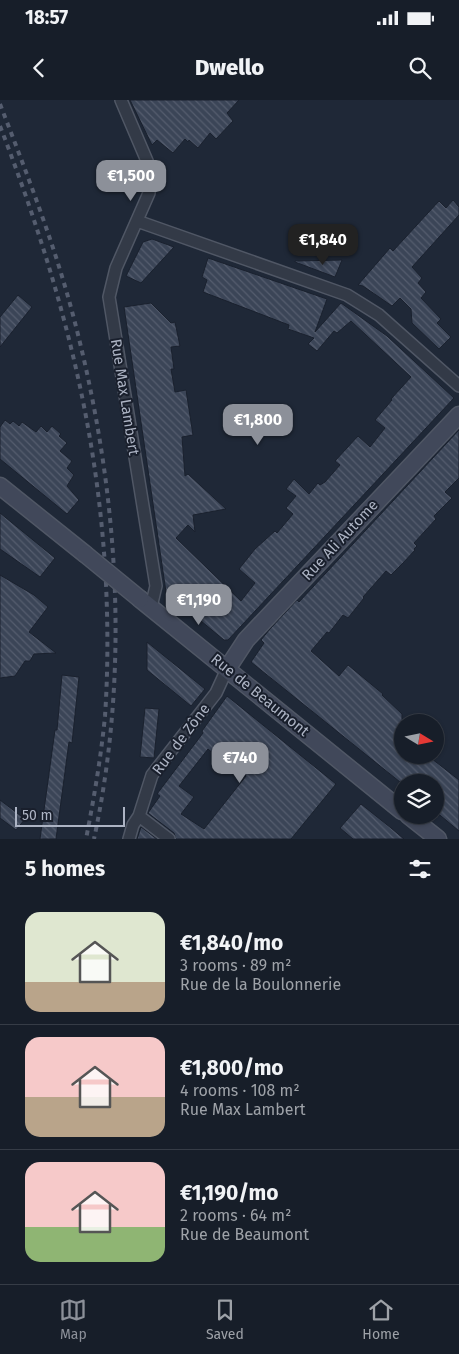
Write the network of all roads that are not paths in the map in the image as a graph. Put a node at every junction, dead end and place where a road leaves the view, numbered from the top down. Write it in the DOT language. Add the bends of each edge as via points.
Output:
graph roads {
  1 [pos="121,100"];
  2 [pos="137,221"];
  3 [pos="459,386"];
  4 [pos="459,415"];
  5 [pos="0,486"];
  6 [pos="145,603"];
  7 [pos="227,669"];
  8 [pos="394,805"];
  9 [pos="139,816"];
  10 [pos="419,824"];
  11 [pos="129,839"];
  12 [pos="169,839"];
  13 [pos="438,839"];
  1 -- 2 [label="street, Rue Max Lambert" via="150,168 149,192"];
  2 -- 3 [label="street" via="347,295 379,315"];
  2 -- 6 [label="street, Rue Max Lambert" via="116,268 109,297 156,586"];
  4 -- 7 [label="main road, Rue Ali Autome" via="246,640"];
  5 -- 6 [label="main road, Rue de Beaumont, bridge"];
  6 -- 7 [label="main road, Rue de Beaumont"];
  7 -- 8 [label="main road, Rue de Beaumont"];
  7 -- 9 [label="street, Rue de Zône" via="216,692 152,775"];
  9 -- 11 [label="street, Rue de Zône"];
  9 -- 12 [label="street"];
  10 -- 13 [label="main road"];
}
